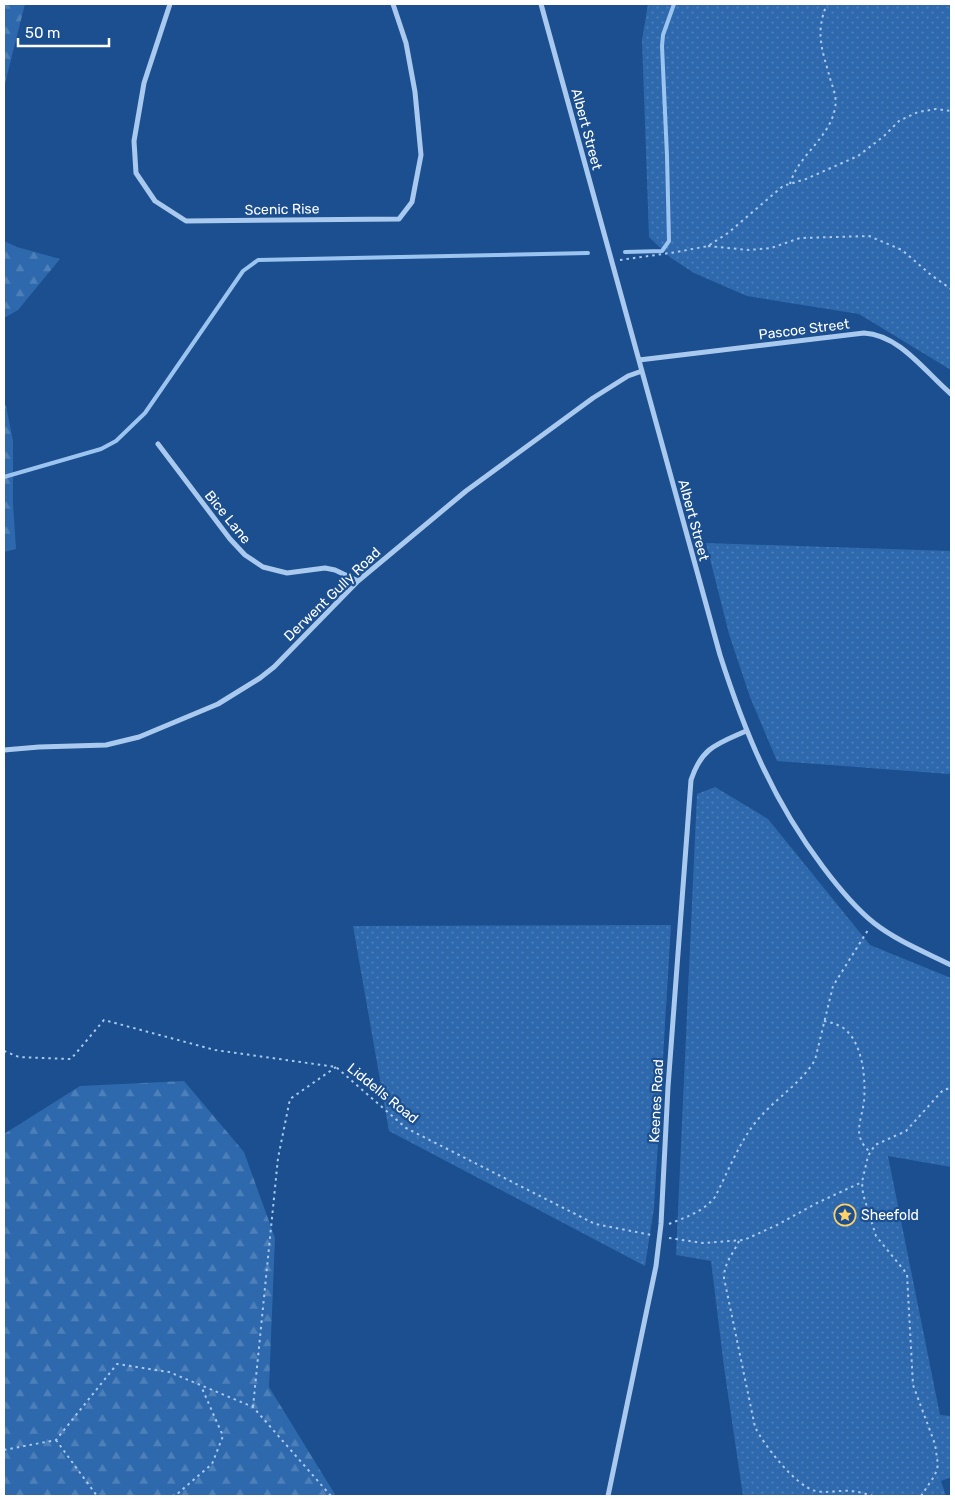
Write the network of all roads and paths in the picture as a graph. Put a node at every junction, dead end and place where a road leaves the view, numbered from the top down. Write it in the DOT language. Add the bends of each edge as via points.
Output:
graph roads {
  1 [pos="170,4"];
  2 [pos="393,4"];
  3 [pos="541,4"];
  4 [pos="827,4"];
  5 [pos="951,111"];
  6 [pos="790,184"];
  7 [pos="708,246"];
  8 [pos="612,261"];
  9 [pos="951,290"];
  10 [pos="638,360"];
  11 [pos="642,371"];
  12 [pos="951,394"];
  13 [pos="158,444"];
  14 [pos="358,581"];
  15 [pos="746,731"];
  16 [pos="4,750"];
  17 [pos="874,922"];
  18 [pos="951,965"];
  19 [pos="824,1021"];
  20 [pos="4,1051"];
  21 [pos="336,1067"];
  22 [pos="951,1088"];
  23 [pos="870,1152"];
  24 [pos="862,1182"];
  25 [pos="661,1227"];
  26 [pos="660,1236"];
  27 [pos="739,1241"];
  28 [pos="201,1386"];
  29 [pos="253,1407"];
  30 [pos="56,1440"];
  31 [pos="4,1450"];
  32 [pos="814,1491"];
  33 [pos="97,1496"];
  34 [pos="172,1496"];
  35 [pos="331,1496"];
  36 [pos="608,1496"];
  37 [pos="815,1496"];
  38 [pos="873,1496"];
  39 [pos="921,1496"];
  1 -- 2 [label="street, Scenic Rise" via="144,83 134,141 136,173 155,201 186,221 400,219 412,202 421,155 406,43"];
  3 -- 8 [label="street, Albert Street"];
  4 -- 6 [label="path" via="819,33 835,95 835,108 832,120 797,166"];
  5 -- 6 [label="path" via="918,112 899,121 858,156"];
  6 -- 7 [label="path"];
  7 -- 8 [label="path"];
  7 -- 9 [label="path" via="749,250 771,248 800,238 869,236 902,250"];
  8 -- 10 [label="street, Albert Street"];
  10 -- 11 [label="street, Albert Street"];
  10 -- 12 [label="street, Pascoe Street" via="875,334 896,344"];
  11 -- 14 [label="street, Derwent Gully Road" via="593,398 466,491"];
  11 -- 15 [label="street, Albert Street" via="720,655"];
  13 -- 14 [label="street, Bice Lane" via="244,555 263,567 287,573 324,568"];
  14 -- 16 [label="street, Derwent Gully Road" via="274,666 218,704 139,737 106,745"];
  15 -- 17 [label="street, Albert Street" via="775,793 809,848 835,883"];
  15 -- 25 [label="street, Keenes Road" via="707,750 698,761 691,780"];
  17 -- 18 [label="street, Albert Street" via="901,940"];
  17 -- 19 [label="path" via="833,986"];
  19 -- 23 [label="path" via="842,1027 850,1035 862,1062 864,1102 859,1127 861,1141"];
  19 -- 25 [label="path" via="815,1060 795,1086 761,1116 710,1204 695,1214"];
  20 -- 21 [label="path, Liddells Road" via="19,1057 71,1059 104,1020 215,1050"];
  21 -- 26 [label="path, Liddells Road" via="406,1128 595,1224"];
  21 -- 29 [label="path" via="290,1099 278,1158"];
  22 -- 23 [label="path" via="943,1090 906,1131 875,1145"];
  23 -- 24 [label="path"];
  24 -- 27 [label="path, Liddells Road"];
  24 -- 39 [label="path" via="876,1236 907,1274 913,1385 935,1444 938,1465"];
  25 -- 26 [label="street, Keenes Road"];
  26 -- 27 [label="path, Liddells Road" via="703,1243"];
  26 -- 36 [label="street, Keenes Road"];
  27 -- 32 [label="path" via="724,1270 724,1278 755,1427 787,1470"];
  28 -- 29 [label="path"];
  28 -- 30 [label="path" via="169,1372 117,1364"];
  28 -- 34 [label="path" via="223,1436 212,1464"];
  29 -- 35 [label="path"];
  30 -- 31 [label="path"];
  30 -- 33 [label="path"];
  32 -- 37 [label="path"];
  32 -- 38 [label="path" via="861,1492"];
}
